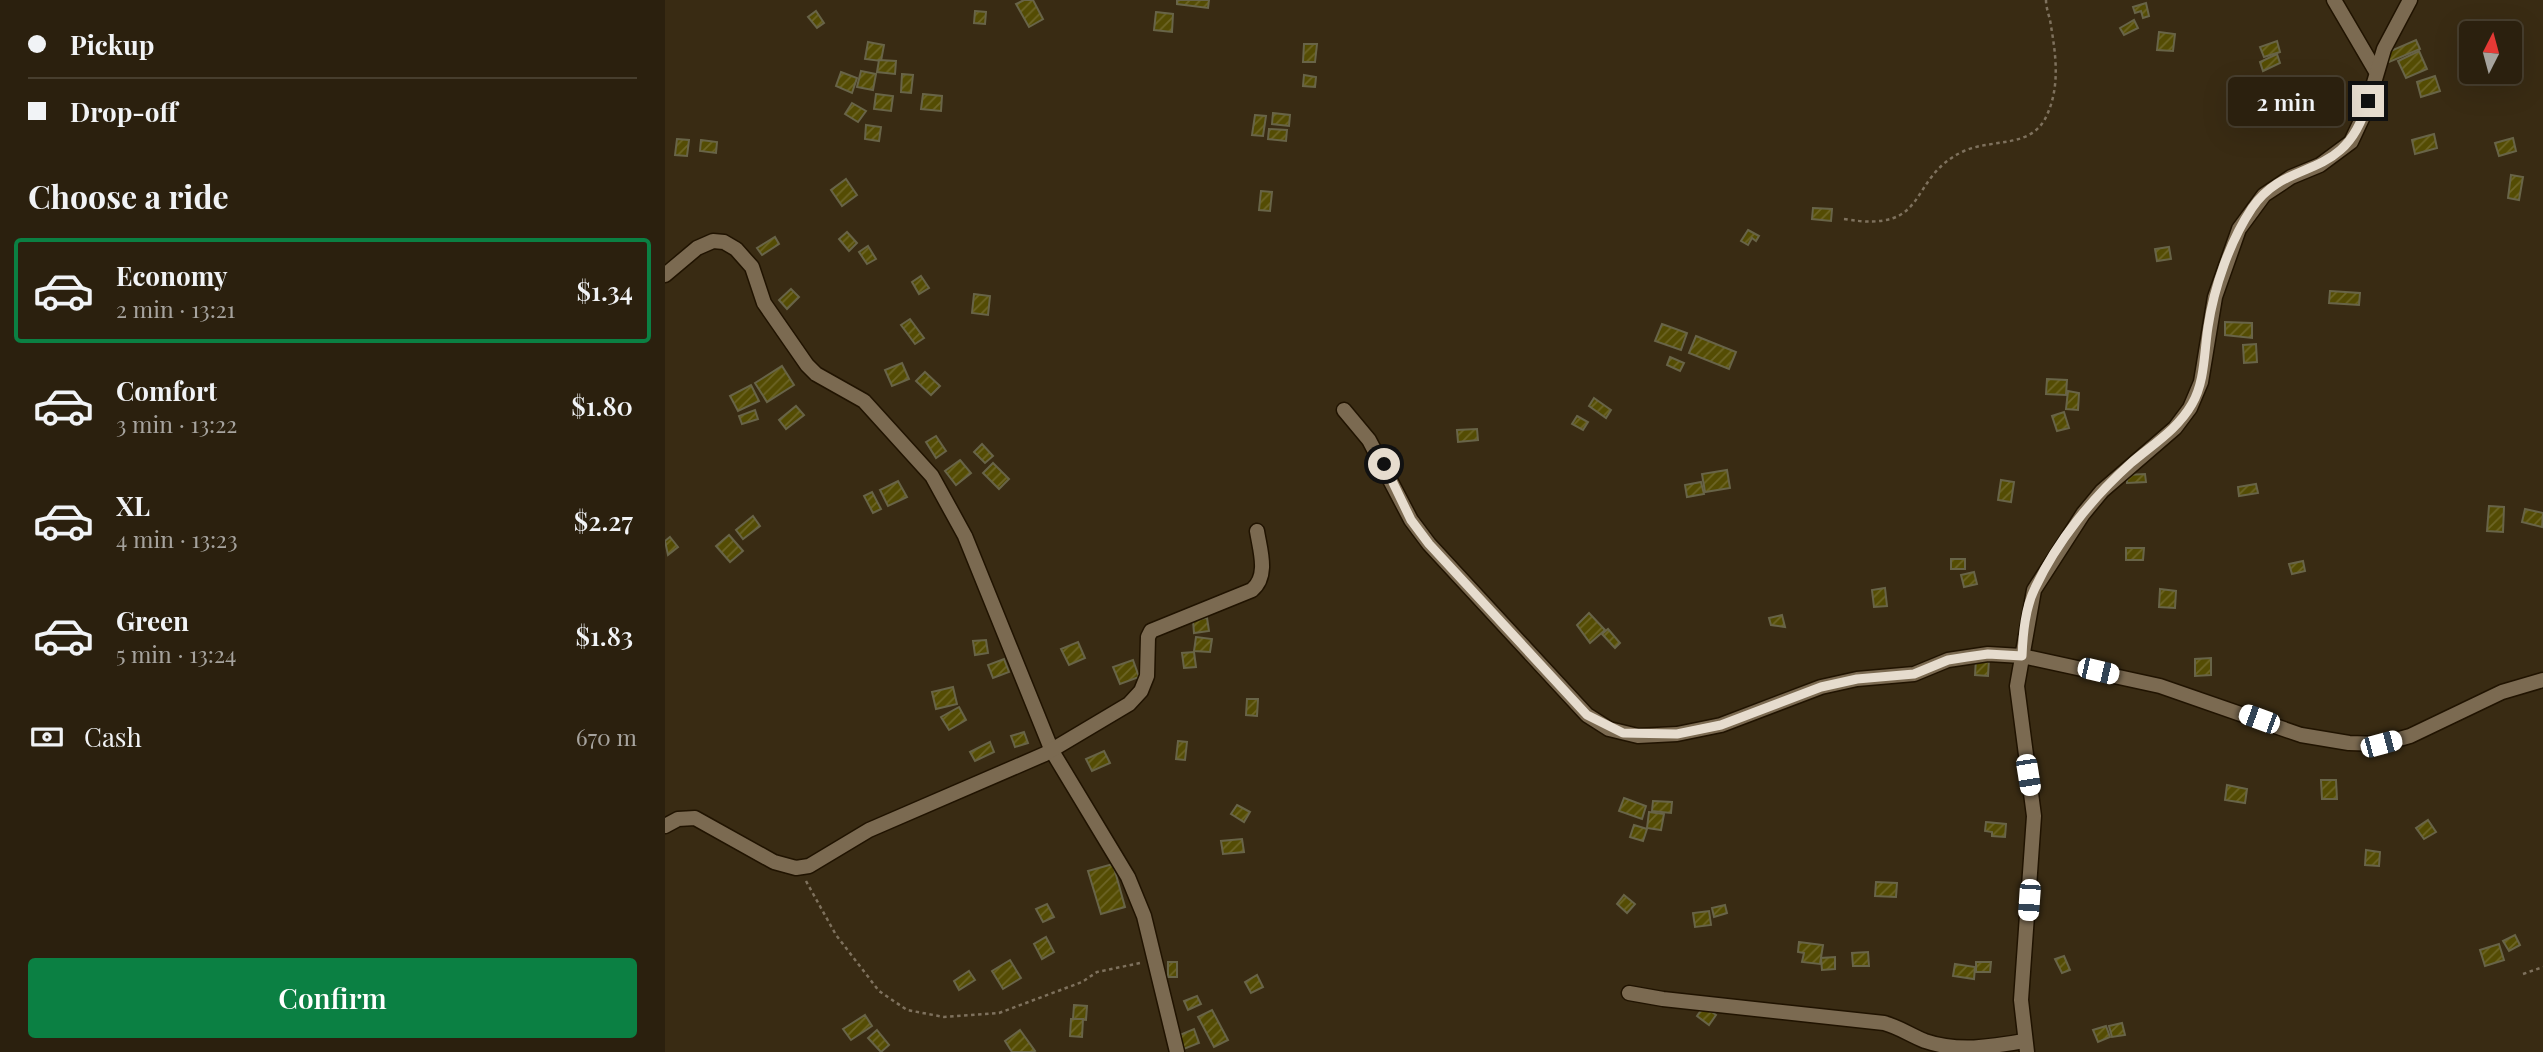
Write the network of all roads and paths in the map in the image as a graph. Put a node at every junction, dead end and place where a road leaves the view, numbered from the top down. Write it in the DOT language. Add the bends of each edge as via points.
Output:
graph roads {
  1 [pos="2046,0"];
  2 [pos="2334,0"];
  3 [pos="2410,0"];
  4 [pos="2375,69"];
  5 [pos="1844,219"];
  6 [pos="665,275"];
  7 [pos="1344,410"];
  8 [pos="1257,531"];
  9 [pos="2022,656"];
  10 [pos="2543,680"];
  11 [pos="1052,751"];
  12 [pos="665,826"];
  13 [pos="803,867"];
  14 [pos="1156,960"];
  15 [pos="2543,967"];
  16 [pos="2523,974"];
  17 [pos="1629,993"];
  18 [pos="2025,1046"];
  19 [pos="1177,1052"];
  1 -- 5 [label="path" via="2057,75 2055,94 2040,129 2030,138 1962,152 1899,218 1873,224"];
  2 -- 4 [label="street"];
  3 -- 4 [label="street"];
  4 -- 9 [label="street" via="2366,110 2351,142 2320,165 2264,195 2239,229 2208,324 2197,394 2175,428 2102,491 2060,548 2034,590"];
  6 -- 11 [label="street" via="697,248 713,241 736,249 752,267 764,303 807,365 864,401 932,476 965,536"];
  7 -- 9 [label="street" via="1369,440 1411,520 1429,544 1587,715 1609,729 1638,736 1677,734 1721,725 1821,687 1914,674 1967,657"];
  8 -- 11 [label="street" via="1262,567 1258,585 1151,631 1147,676 1135,699"];
  9 -- 10 [label="street" via="2160,686 2301,735 2349,743 2381,744 2410,736 2502,692"];
  9 -- 18 [label="street" via="2018,706 2034,832 2023,964"];
  11 -- 13 [label="street" via="881,825"];
  11 -- 14 [label="street" via="1119,859 1144,916"];
  12 -- 13 [label="street" via="695,818 774,862"];
  13 -- 14 [label="path" via="809,889 836,935 879,991 907,1010 944,1017 999,1013 1097,972"];
  14 -- 19 [label="street"];
  15 -- 16 [label="path"];
  17 -- 18 [label="street" via="1884,1023 1955,1048"];
}
